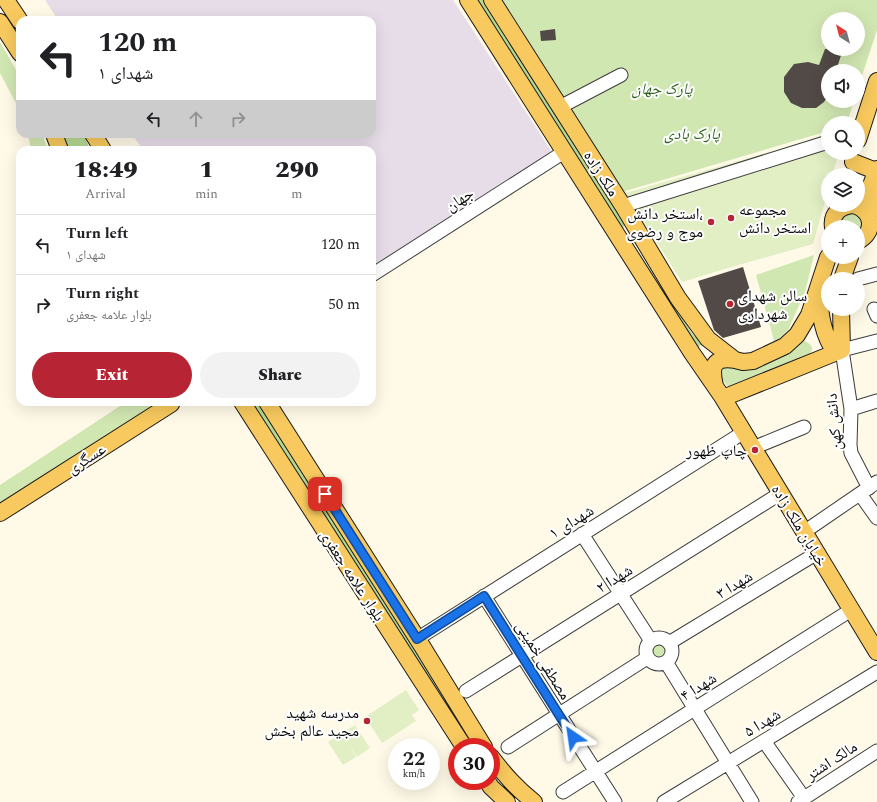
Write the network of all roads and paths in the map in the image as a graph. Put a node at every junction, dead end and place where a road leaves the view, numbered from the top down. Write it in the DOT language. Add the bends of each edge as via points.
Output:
graph roads {
  1 [pos="6,0"];
  2 [pos="468,0"];
  3 [pos="492,0"];
  4 [pos="17,16"];
  5 [pos="0,22"];
  6 [pos="16,47"];
  7 [pos="621,75"];
  8 [pos="877,81"];
  9 [pos="560,107"];
  10 [pos="865,118"];
  11 [pos="821,144"];
  12 [pos="564,152"];
  13 [pos="852,163"];
  14 [pos="876,170"];
  15 [pos="623,206"];
  16 [pos="865,211"];
  17 [pos="872,223"];
  18 [pos="865,237"];
  19 [pos="826,264"];
  20 [pos="376,272"];
  21 [pos="877,274"];
  22 [pos="865,277"];
  23 [pos="819,288"];
  24 [pos="842,316"];
  25 [pos="797,335"];
  26 [pos="708,339"];
  27 [pos="877,341"];
  28 [pos="839,351"];
  29 [pos="692,353"];
  30 [pos="735,360"];
  31 [pos="810,363"];
  32 [pos="719,392"];
  33 [pos="877,400"];
  34 [pos="168,406"];
  35 [pos="245,406"];
  36 [pos="270,406"];
  37 [pos="851,409"];
  38 [pos="804,428"];
  39 [pos="744,432"];
  40 [pos="753,448"];
  41 [pos="869,488"];
  42 [pos="781,493"];
  43 [pos="0,513"];
  44 [pos="877,518"];
  45 [pos="804,532"];
  46 [pos="582,534"];
  47 [pos="817,553"];
  48 [pos="621,594"];
  49 [pos="484,596"];
  50 [pos="851,610"];
  51 [pos="417,639"];
  52 [pos="651,641"];
  53 [pos="669,643"];
  54 [pos="877,652"];
  55 [pos="522,656"];
  56 [pos="647,658"];
  57 [pos="666,662"];
  58 [pos="877,672"];
  59 [pos="466,691"];
  60 [pos="695,708"];
  61 [pos="559,714"];
  62 [pos="458,738"];
  63 [pos="478,738"];
  64 [pos="764,741"];
  65 [pos="508,747"];
  66 [pos="877,751"];
  67 [pos="728,763"];
  68 [pos="500,769"];
  69 [pos="595,772"];
  70 [pos="495,790"];
  71 [pos="562,792"];
  72 [pos="801,800"];
  73 [pos="507,802"];
  74 [pos="534,802"];
  75 [pos="615,802"];
  76 [pos="664,802"];
  77 [pos="752,802"];
  1 -- 4 [label="main road"];
  2 -- 12 [label="main road, ملک زاده"];
  3 -- 9 [label="main road, ملک زاده"];
  5 -- 6 [label="main road"];
  7 -- 9 [label="street"];
  8 -- 10 [label="main road"];
  9 -- 15 [label="main road, ملک زاده"];
  11 -- 15 [label="street"];
  12 -- 20 [label="street, جهان"];
  12 -- 29 [label="main road, ملک زاده"];
  13 -- 14 [label="main road"];
  14 -- 17 [label="main road" via="870,188"];
  15 -- 26 [label="main road, ملک زاده" via="672,288"];
  16 -- 17 [label="main road"];
  17 -- 18 [label="main road"];
  19 -- 23 [label="main road"];
  21 -- 22 [label="street"];
  23 -- 25 [label="main road" via="809,315"];
  23 -- 28 [label="main road" via="826,337"];
  24 -- 28 [label="main road"];
  25 -- 30 [label="main road" via="785,346 753,361"];
  25 -- 31 [label="main road" via="807,333 814,335 819,341 819,351"];
  26 -- 29 [label="main road" via="707,346 697,353"];
  26 -- 30 [label="main road, ملک زاده"];
  27 -- 28 [label="street"];
  28 -- 31 [label="main road"];
  28 -- 37 [label="street, دانش کهن"];
  29 -- 32 [label="main road, ملک زاده"];
  30 -- 32 [label="main road" via="724,358 715,365 713,373"];
  31 -- 32 [label="main road"];
  32 -- 39 [label="main road, خیابان ملک زاده"];
  33 -- 37 [label="street"];
  34 -- 43 [label="main road, عسگری"];
  35 -- 62 [label="main road, بلوار علامه جعفری"];
  36 -- 51 [label="main road, بلوار علامه جعفری"];
  37 -- 41 [label="street, دانش کهن" via="851,453"];
  38 -- 40 [label="street"];
  39 -- 40 [label="main road, خیابان ملک زاده"];
  39 -- 46 [label="street, شهدای ۱"];
  40 -- 42 [label="main road, خیابان ملک زاده"];
  41 -- 44 [label="street, دانش کهن"];
  41 -- 45 [label="street"];
  42 -- 45 [label="main road, خیابان ملک زاده"];
  42 -- 48 [label="street, شهدا ۲"];
  45 -- 47 [label="main road, خیابان ملک زاده"];
  46 -- 48 [label="street"];
  46 -- 49 [label="street, شهدای ۱"];
  47 -- 50 [label="main road, خیابان ملک زاده"];
  47 -- 53 [label="street, شهدا ۳"];
  48 -- 52 [label="street"];
  48 -- 55 [label="street, شهدا ۲"];
  49 -- 51 [label="street, شهدای ۱"];
  49 -- 55 [label="street, مصطفی خمینی"];
  50 -- 54 [label="main road, خیابان ملک زاده"];
  50 -- 60 [label="street, شهدا ۴"];
  51 -- 63 [label="main road, بلوار علامه جعفری"];
  52 -- 53 [label="street" via="662,638"];
  52 -- 56 [label="street" via="646,649"];
  53 -- 57 [label="street" via="672,651"];
  55 -- 59 [label="street, شهدا ۲"];
  55 -- 61 [label="street, مصطفی خمینی"];
  56 -- 57 [label="street" via="653,664"];
  56 -- 61 [label="street"];
  57 -- 60 [label="street"];
  58 -- 64 [label="street, شهدا ۵"];
  60 -- 67 [label="street"];
  60 -- 69 [label="street, شهدا ۴"];
  61 -- 65 [label="street"];
  61 -- 69 [label="street, مصطفی خمینی"];
  64 -- 67 [label="street, شهدا ۵"];
  64 -- 72 [label="street, مالک اشتر"];
  66 -- 72 [label="street, مالک اشتر"];
  67 -- 76 [label="street, شهدا ۵"];
  67 -- 77 [label="street"];
  68 -- 74 [label="main road"];
  69 -- 71 [label="street, شهدا ۴"];
  69 -- 75 [label="street, مصطفی خمینی"];
  70 -- 73 [label="main road"];
}
